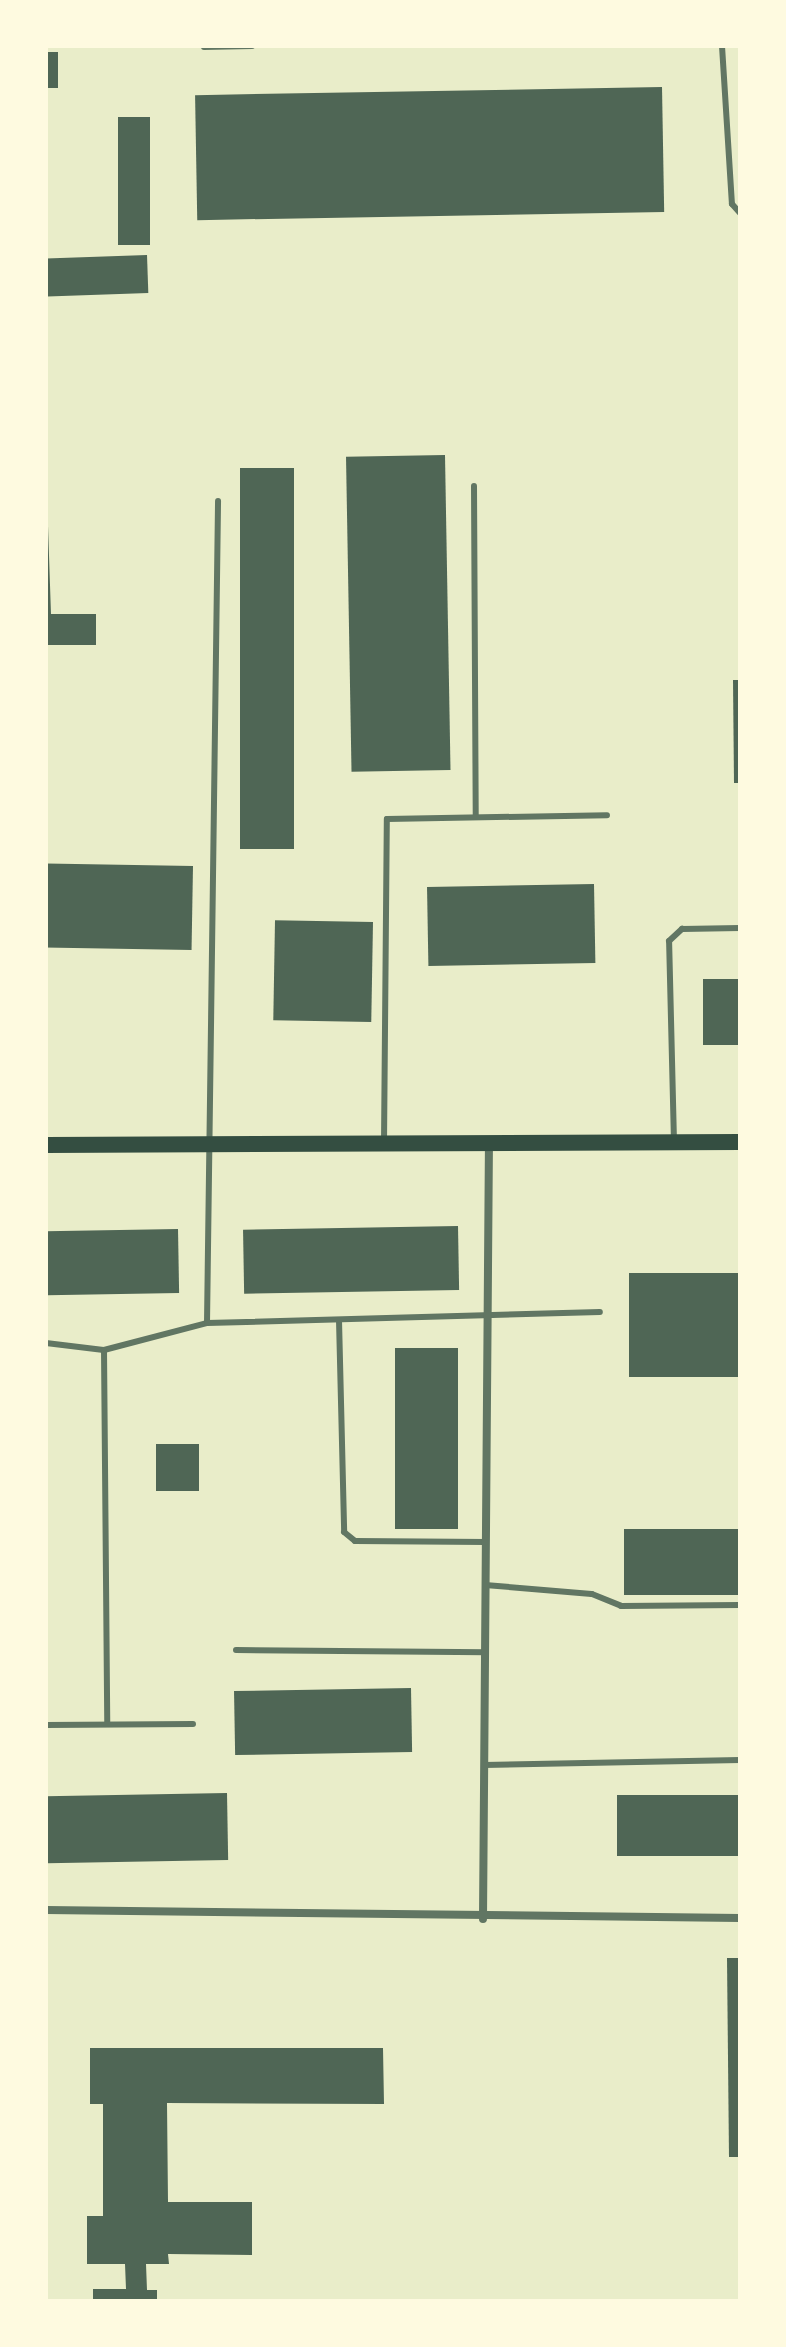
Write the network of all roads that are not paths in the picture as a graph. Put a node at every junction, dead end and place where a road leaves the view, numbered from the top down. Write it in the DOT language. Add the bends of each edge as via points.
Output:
graph roads {
  1 [pos="252,46"];
  2 [pos="722,46"];
  3 [pos="204,47"];
  4 [pos="740,213"];
  5 [pos="474,486"];
  6 [pos="218,501"];
  7 [pos="476,815"];
  8 [pos="607,815"];
  9 [pos="740,928"];
  10 [pos="674,1142"];
  11 [pos="740,1142"];
  12 [pos="384,1143"];
  13 [pos="489,1143"];
  14 [pos="208,1144"];
  15 [pos="46,1145"];
  16 [pos="600,1312"];
  17 [pos="488,1313"];
  18 [pos="339,1320"];
  19 [pos="207,1323"];
  20 [pos="46,1343"];
  21 [pos="104,1350"];
  22 [pos="486,1542"];
  23 [pos="485,1585"];
  24 [pos="740,1605"];
  25 [pos="236,1650"];
  26 [pos="486,1652"];
  27 [pos="107,1723"];
  28 [pos="193,1724"];
  29 [pos="46,1725"];
  30 [pos="740,1760"];
  31 [pos="484,1765"];
  32 [pos="46,1910"];
  33 [pos="740,1918"];
  34 [pos="483,1919"];
  1 -- 3 [label="lane"];
  2 -- 4 [label="lane" via="732,204"];
  5 -- 7 [label="lane"];
  6 -- 14 [label="lane"];
  7 -- 8 [label="lane"];
  7 -- 12 [label="lane" via="395,814 382,826"];
  9 -- 10 [label="lane" via="682,929 669,941"];
  10 -- 11 [label="main road"];
  10 -- 13 [label="main road"];
  12 -- 13 [label="main road"];
  12 -- 14 [label="main road"];
  13 -- 17 [label="street"];
  14 -- 15 [label="main road"];
  14 -- 19 [label="lane"];
  16 -- 17 [label="lane"];
  17 -- 18 [label="lane"];
  17 -- 22 [label="street"];
  18 -- 19 [label="lane"];
  18 -- 22 [label="lane" via="344,1532 355,1541"];
  19 -- 21 [label="lane"];
  20 -- 21 [label="lane"];
  21 -- 27 [label="lane"];
  22 -- 23 [label="street"];
  23 -- 24 [label="lane" via="592,1594 621,1606"];
  23 -- 26 [label="street"];
  25 -- 26 [label="lane"];
  26 -- 31 [label="street"];
  27 -- 28 [label="lane"];
  27 -- 29 [label="lane"];
  30 -- 31 [label="lane"];
  31 -- 34 [label="street"];
  32 -- 34 [label="street"];
  33 -- 34 [label="street"];
}
